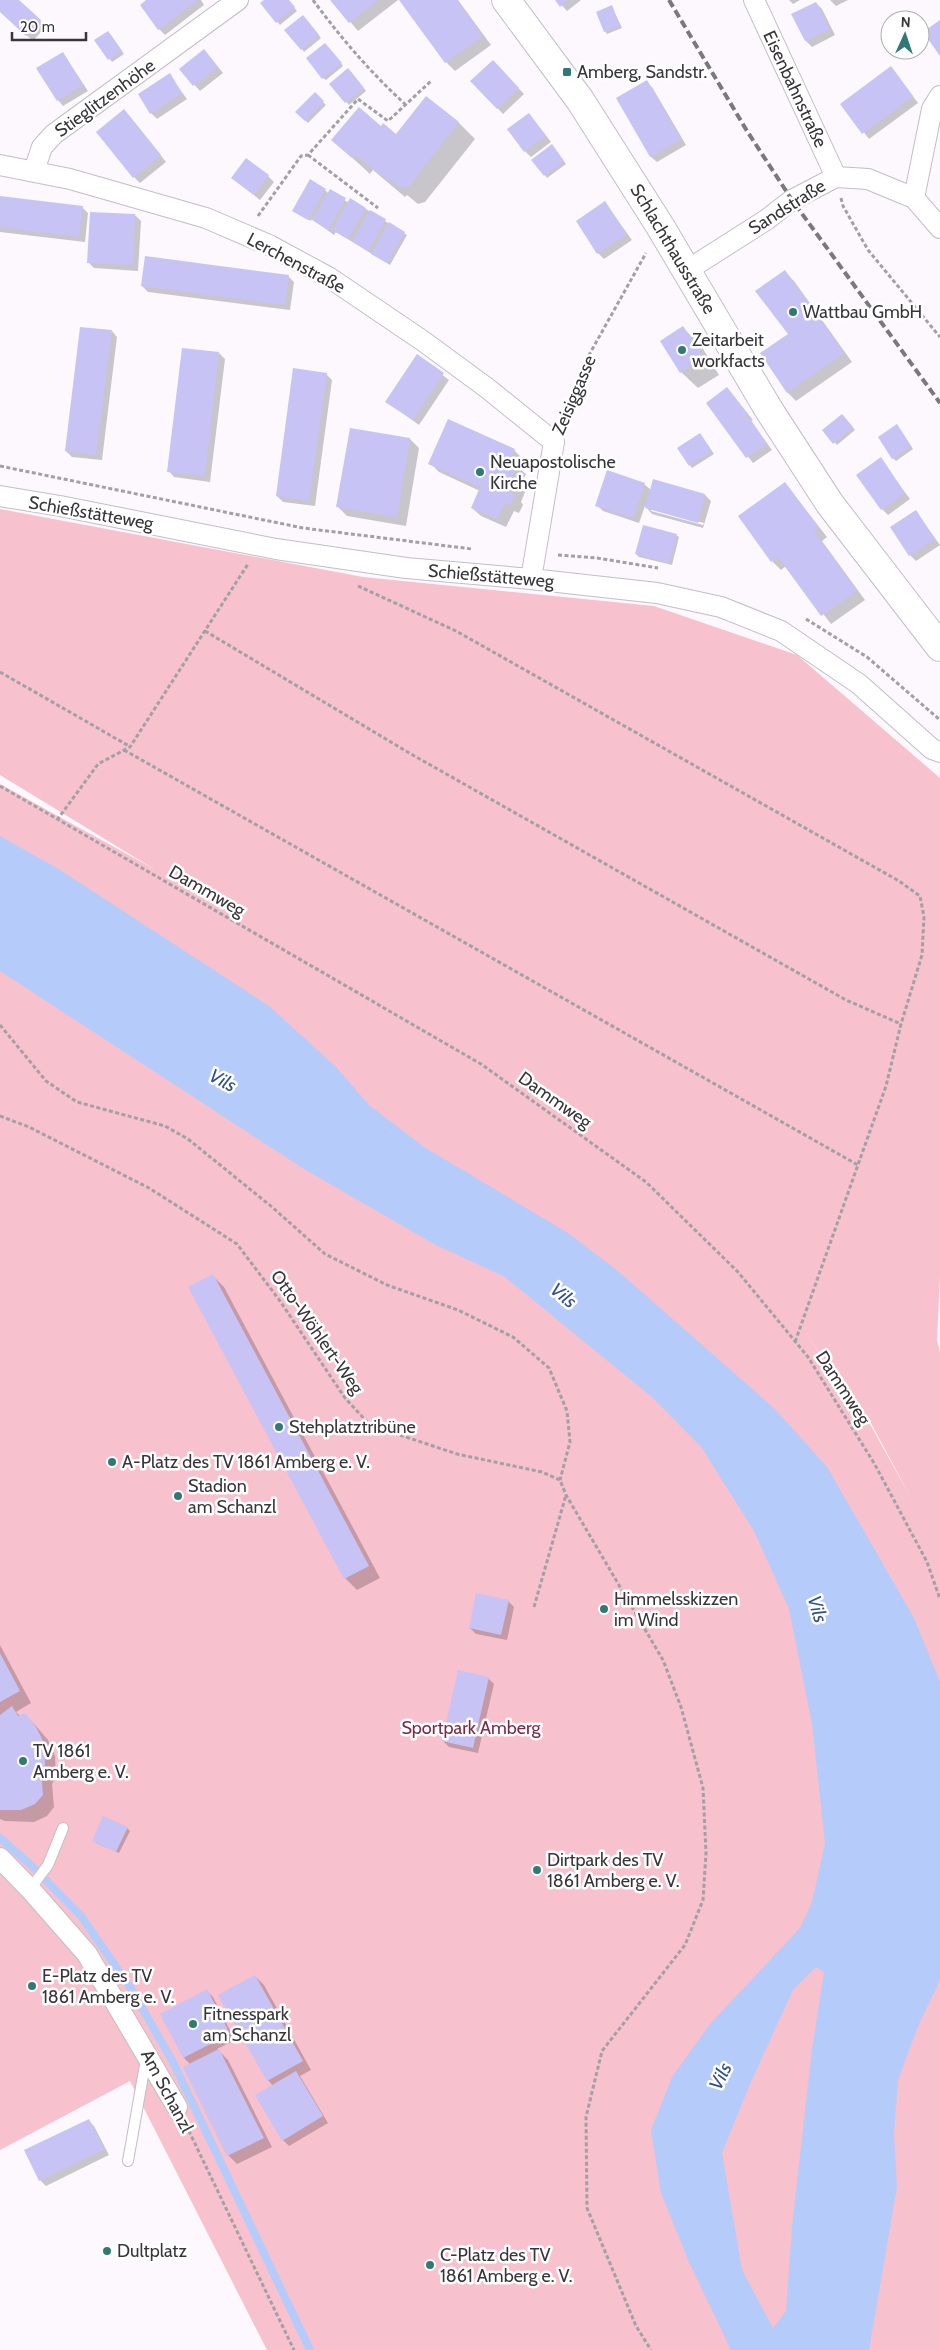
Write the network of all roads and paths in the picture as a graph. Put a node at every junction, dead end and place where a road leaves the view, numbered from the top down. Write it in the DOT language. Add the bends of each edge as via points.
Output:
graph roads {
  1 [pos="238,0"];
  2 [pos="313,0"];
  3 [pos="506,0"];
  4 [pos="754,0"];
  5 [pos="431,81"];
  6 [pos="940,96"];
  7 [pos="406,104"];
  8 [pos="308,155"];
  9 [pos="0,165"];
  10 [pos="34,171"];
  11 [pos="836,177"];
  12 [pos="914,198"];
  13 [pos="264,206"];
  14 [pos="378,208"];
  15 [pos="660,226"];
  16 [pos="940,228"];
  17 [pos="686,271"];
  18 [pos="940,337"];
  19 [pos="554,442"];
  20 [pos="0,466"];
  21 [pos="0,496"];
  22 [pos="477,550"];
  23 [pos="250,562"];
  24 [pos="531,579"];
  25 [pos="353,584"];
  26 [pos="205,631"];
  27 [pos="940,647"];
  28 [pos="0,672"];
  29 [pos="130,747"];
  30 [pos="124,750"];
  31 [pos="940,752"];
  32 [pos="0,786"];
  33 [pos="58,820"];
  34 [pos="901,1024"];
  35 [pos="0,1025"];
  36 [pos="0,1116"];
  37 [pos="858,1165"];
  38 [pos="795,1342"];
  39 [pos="560,1480"];
  40 [pos="566,1495"];
  41 [pos="940,1599"];
  42 [pos="534,1607"];
  43 [pos="63,1828"];
  44 [pos="0,1858"];
  45 [pos="30,1889"];
  46 [pos="147,2054"];
  47 [pos="177,2106"];
  48 [pos="128,2161"];
  49 [pos="294,2350"];
  50 [pos="651,2350"];
  1 -- 10 [label="street, Stieglitzenhöhe" via="54,134 42,147"];
  2 -- 7 [label="path" via="374,76"];
  3 -- 15 [label="main road, Schlachthausstraße" via="580,100"];
  4 -- 11 [label="street, Eisenbahnstraße"];
  5 -- 7 [label="path"];
  6 -- 12 [label="street" via="932,109"];
  7 -- 8 [label="path" via="388,121 358,99"];
  8 -- 13 [label="path" via="301,156"];
  8 -- 14 [label="path"];
  9 -- 10 [label="street, Lerchenstraße"];
  10 -- 19 [label="street, Lerchenstraße" via="206,218 269,246 330,278 423,341"];
  11 -- 12 [label="street, Sandstraße" via="868,179"];
  11 -- 17 [label="street, Sandstraße" via="792,200"];
  11 -- 18 [label="path" via="843,206 868,250"];
  12 -- 16 [label="street, Sandstraße"];
  15 -- 17 [label="main road, Schlachthausstraße"];
  15 -- 19 [label="path, Zeisiggasse" via="589,355"];
  17 -- 27 [label="main road, Schlachthausstraße" via="830,504"];
  19 -- 24 [label="street, Zeisiggasse"];
  20 -- 22 [label="path" via="276,523"];
  21 -- 24 [label="street, Schießstätteweg" via="276,549 406,568"];
  23 -- 26 [label="path"];
  24 -- 31 [label="street, Schießstätteweg" via="657,593 721,607 781,630 859,684 932,749"];
  25 -- 34 [label="path" via="456,632 899,881 920,896 924,917 922,955"];
  26 -- 29 [label="path"];
  26 -- 34 [label="path" via="428,764 846,1000"];
  28 -- 29 [label="path"];
  29 -- 30 [label="path"];
  30 -- 33 [label="path" via="98,764"];
  30 -- 37 [label="path"];
  32 -- 33 [label="path, Dammweg"];
  33 -- 38 [label="path, Dammweg" via="480,1064 547,1111 646,1182 738,1272"];
  34 -- 37 [label="path" via="886,1086"];
  35 -- 39 [label="path" via="46,1081 77,1102 165,1126 188,1139 272,1206 325,1254 387,1285 458,1310 513,1337 549,1368 568,1410 570,1442"];
  36 -- 39 [label="path, Otto-Wöhlert-Weg" via="29,1127 149,1188 237,1244 345,1398 370,1425 458,1454 542,1472"];
  37 -- 38 [label="path"];
  38 -- 41 [label="path, Dammweg" via="808,1357 874,1463 927,1562"];
  39 -- 40 [label="path"];
  40 -- 42 [label="path"];
  40 -- 50 [label="path" via="664,1660 681,1707 703,1788 706,1853 703,1900 685,1945 602,2051 586,2117 587,2208 636,2326"];
  43 -- 45 [label="lane" via="48,1865"];
  44 -- 45 [label="street, Am Schanzl"];
  45 -- 46 [label="street, Am Schanzl" via="87,1954"];
  46 -- 47 [label="street, Am Schanzl"];
  46 -- 48 [label="lane"];
  47 -- 49 [label="path, Am Schanzl"];
}
